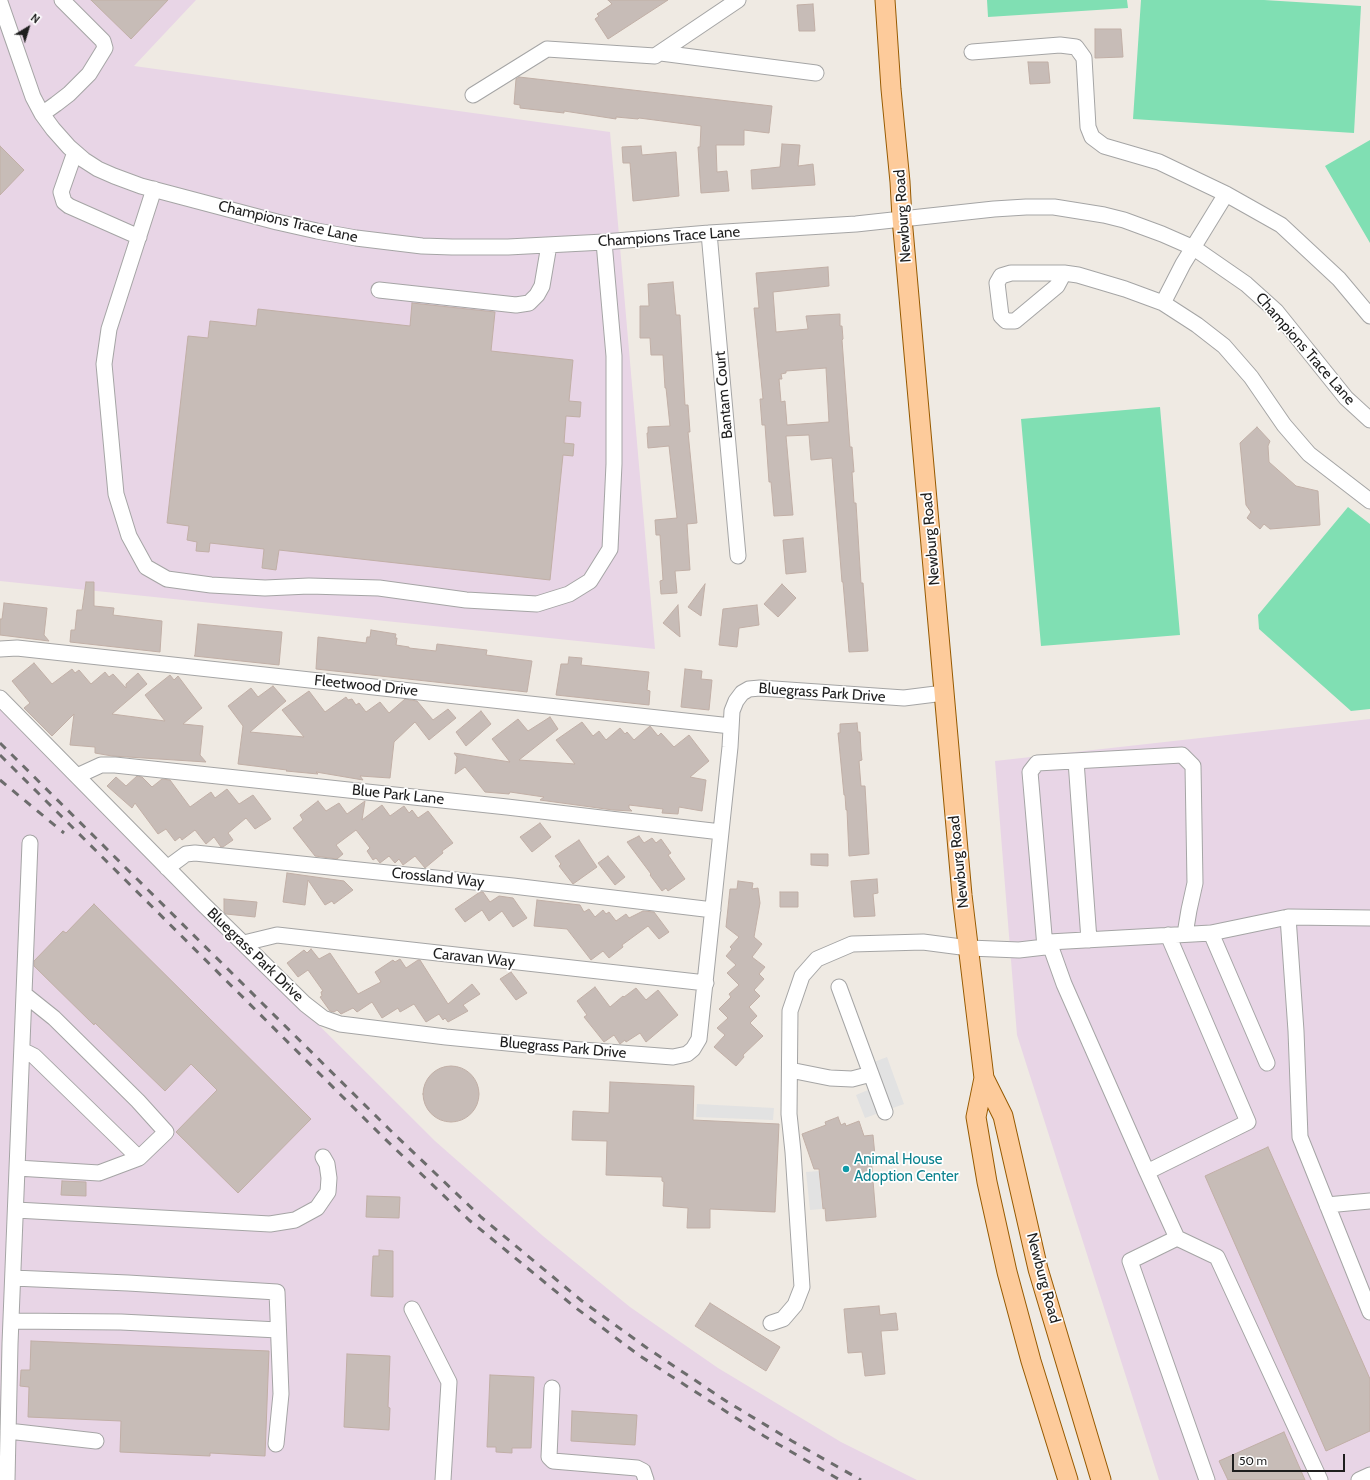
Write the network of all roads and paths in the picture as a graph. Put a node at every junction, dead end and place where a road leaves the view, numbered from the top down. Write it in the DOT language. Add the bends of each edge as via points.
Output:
graph roads {
  1 [pos="62,0"];
  2 [pos="738,0"];
  3 [pos="885,0"];
  4 [pos="0,2"];
  5 [pos="972,52"];
  6 [pos="661,53"];
  7 [pos="816,72"];
  8 [pos="473,95"];
  9 [pos="42,114"];
  10 [pos="75,152"];
  11 [pos="154,189"];
  12 [pos="1226,194"];
  13 [pos="902,218"];
  14 [pos="709,233"];
  15 [pos="139,237"];
  16 [pos="604,242"];
  17 [pos="550,245"];
  18 [pos="1194,248"];
  19 [pos="1064,273"];
  20 [pos="378,290"];
  21 [pos="1163,303"];
  22 [pos="1370,316"];
  23 [pos="1370,420"];
  24 [pos="1370,501"];
  25 [pos="738,556"];
  26 [pos="0,649"];
  27 [pos="944,693"];
  28 [pos="0,698"];
  29 [pos="732,726"];
  30 [pos="1076,761"];
  31 [pos="77,776"];
  32 [pos="721,832"];
  33 [pos="30,843"];
  34 [pos="167,868"];
  35 [pos="713,910"];
  36 [pos="1288,916"];
  37 [pos="1370,918"];
  38 [pos="1211,933"];
  39 [pos="1186,934"];
  40 [pos="1168,935"];
  41 [pos="1089,940"];
  42 [pos="244,943"];
  43 [pos="1047,945"];
  44 [pos="969,948"];
  45 [pos="706,983"];
  46 [pos="839,987"];
  47 [pos="24,994"];
  48 [pos="22,1050"];
  49 [pos="1267,1063"];
  50 [pos="790,1070"];
  51 [pos="871,1074"];
  52 [pos="984,1078"];
  53 [pos="885,1112"];
  54 [pos="323,1157"];
  55 [pos="139,1158"];
  56 [pos="17,1168"];
  57 [pos="1146,1172"];
  58 [pos="1370,1201"];
  59 [pos="1327,1205"];
  60 [pos="16,1210"];
  61 [pos="1177,1238"];
  62 [pos="13,1278"];
  63 [pos="412,1309"];
  64 [pos="1370,1312"];
  65 [pos="11,1321"];
  66 [pos="771,1323"];
  67 [pos="278,1330"];
  68 [pos="552,1388"];
  69 [pos="8,1431"];
  70 [pos="96,1441"];
  71 [pos="276,1444"];
  72 [pos="1370,1475"];
  73 [pos="7,1480"];
  74 [pos="443,1480"];
  75 [pos="646,1480"];
  76 [pos="1068,1480"];
  77 [pos="1101,1480"];
  78 [pos="1207,1480"];
  79 [pos="1320,1480"];
  80 [pos="1359,1480"];
  1 -- 9 [label="street" via="103,41 105,48 94,68 83,80"];
  2 -- 6 [label="street"];
  3 -- 13 [label="main road, Newburg Road"];
  4 -- 9 [label="street, Champions Trace Lane" via="33,97"];
  5 -- 12 [label="street" via="1060,45 1076,47 1084,58 1088,127 1092,137 1104,146 1159,162"];
  6 -- 7 [label="street"];
  6 -- 8 [label="street" via="655,56 547,49"];
  9 -- 10 [label="street, Champions Trace Lane"];
  10 -- 11 [label="street, Champions Trace Lane" via="93,166 114,176"];
  10 -- 15 [label="street" via="61,192 64,202"];
  11 -- 15 [label="street"];
  11 -- 17 [label="street, Champions Trace Lane" via="277,222 356,238 452,248"];
  12 -- 18 [label="street"];
  12 -- 22 [label="street" via="1281,225 1339,279"];
  13 -- 14 [label="street, Champions Trace Lane" via="856,224"];
  13 -- 18 [label="street, Champions Trace Lane" via="994,209 1054,207 1124,220"];
  13 -- 27 [label="main road, Newburg Road"];
  14 -- 16 [label="street, Champions Trace Lane"];
  14 -- 25 [label="street, Bantam Court"];
  15 -- 16 [label="street" via="109,329 104,364 116,494 129,536 146,567 167,579 211,585 265,588 379,588 466,600 537,604 569,594 590,581 610,549 614,464 614,356"];
  16 -- 17 [label="street, Champions Trace Lane"];
  17 -- 20 [label="street" via="542,286 529,303 516,305"];
  18 -- 21 [label="street"];
  18 -- 23 [label="street, Champions Trace Lane" via="1246,284 1264,300 1301,341 1346,398"];
  19 -- 19 [label="street" via="1012,273 1001,276 997,283 1001,316 1006,321 1015,321 1057,286"];
  19 -- 21 [label="street" via="1125,289"];
  21 -- 24 [label="street" via="1224,346 1251,377 1284,425 1309,454"];
  26 -- 29 [label="street, Fleetwood Drive" via="17,648"];
  27 -- 29 [label="street, Bluegrass Park Drive" via="904,698 787,689 750,689 742,693 736,701 732,711"];
  27 -- 44 [label="main road, Newburg Road"];
  28 -- 31 [label="street, Bluegrass Park Drive"];
  29 -- 32 [label="street, Bluegrass Park Drive"];
  30 -- 39 [label="street" via="1182,755 1193,766 1196,883"];
  30 -- 41 [label="street"];
  30 -- 43 [label="street" via="1037,764 1030,772"];
  31 -- 32 [label="street, Blue Park Lane" via="101,765 115,765"];
  31 -- 34 [label="street, Bluegrass Park Drive"];
  32 -- 35 [label="street, Bluegrass Park Drive"];
  33 -- 47 [label="street"];
  34 -- 35 [label="street, Crossland Way" via="186,854 194,853 513,886"];
  34 -- 42 [label="street, Bluegrass Park Drive"];
  35 -- 45 [label="street, Bluegrass Park Drive"];
  36 -- 37 [label="street"];
  36 -- 38 [label="street"];
  36 -- 59 [label="street" via="1300,1137"];
  38 -- 39 [label="street"];
  38 -- 49 [label="street"];
  39 -- 40 [label="street"];
  40 -- 41 [label="street"];
  40 -- 57 [label="street" via="1248,1122"];
  41 -- 43 [label="street"];
  42 -- 45 [label="street, Caravan Way" via="277,935"];
  42 -- 45 [label="street, Bluegrass Park Drive" via="306,1004 329,1021 570,1050 673,1057 687,1054 699,1039"];
  43 -- 44 [label="street" via="1019,950"];
  43 -- 57 [label="street"];
  44 -- 50 [label="street" via="923,942 852,944 817,959 802,976 790,1012"];
  44 -- 52 [label="main road, Newburg Road"];
  46 -- 51 [label="street"];
  47 -- 48 [label="street"];
  47 -- 55 [label="street" via="54,1018 166,1132"];
  48 -- 55 [label="street" via="34,1056"];
  48 -- 56 [label="street"];
  50 -- 51 [label="street" via="845,1079"];
  50 -- 66 [label="street" via="789,1114 802,1287 795,1304 783,1320"];
  51 -- 53 [label="street"];
  52 -- 76 [label="main road, Newburg Road" via="976,1117 987,1182 1027,1346"];
  52 -- 77 [label="main road, Newburg Road" via="1003,1116 1038,1269"];
  54 -- 60 [label="street" via="329,1178 328,1192 317,1208 295,1220 270,1224"];
  55 -- 56 [label="street" via="99,1173"];
  56 -- 60 [label="street"];
  57 -- 61 [label="street"];
  58 -- 59 [label="street"];
  59 -- 64 [label="street"];
  60 -- 62 [label="street"];
  61 -- 78 [label="street" via="1130,1261"];
  61 -- 79 [label="street" via="1217,1257"];
  62 -- 65 [label="street"];
  62 -- 67 [label="street" via="277,1292"];
  63 -- 74 [label="street" via="449,1382"];
  65 -- 67 [label="street" via="121,1322"];
  65 -- 69 [label="street"];
  67 -- 71 [label="street" via="281,1394"];
  68 -- 75 [label="street" via="549,1457 553,1460 637,1468 643,1471"];
  69 -- 70 [label="street"];
  69 -- 73 [label="street"];
  72 -- 80 [label="street"];
}
